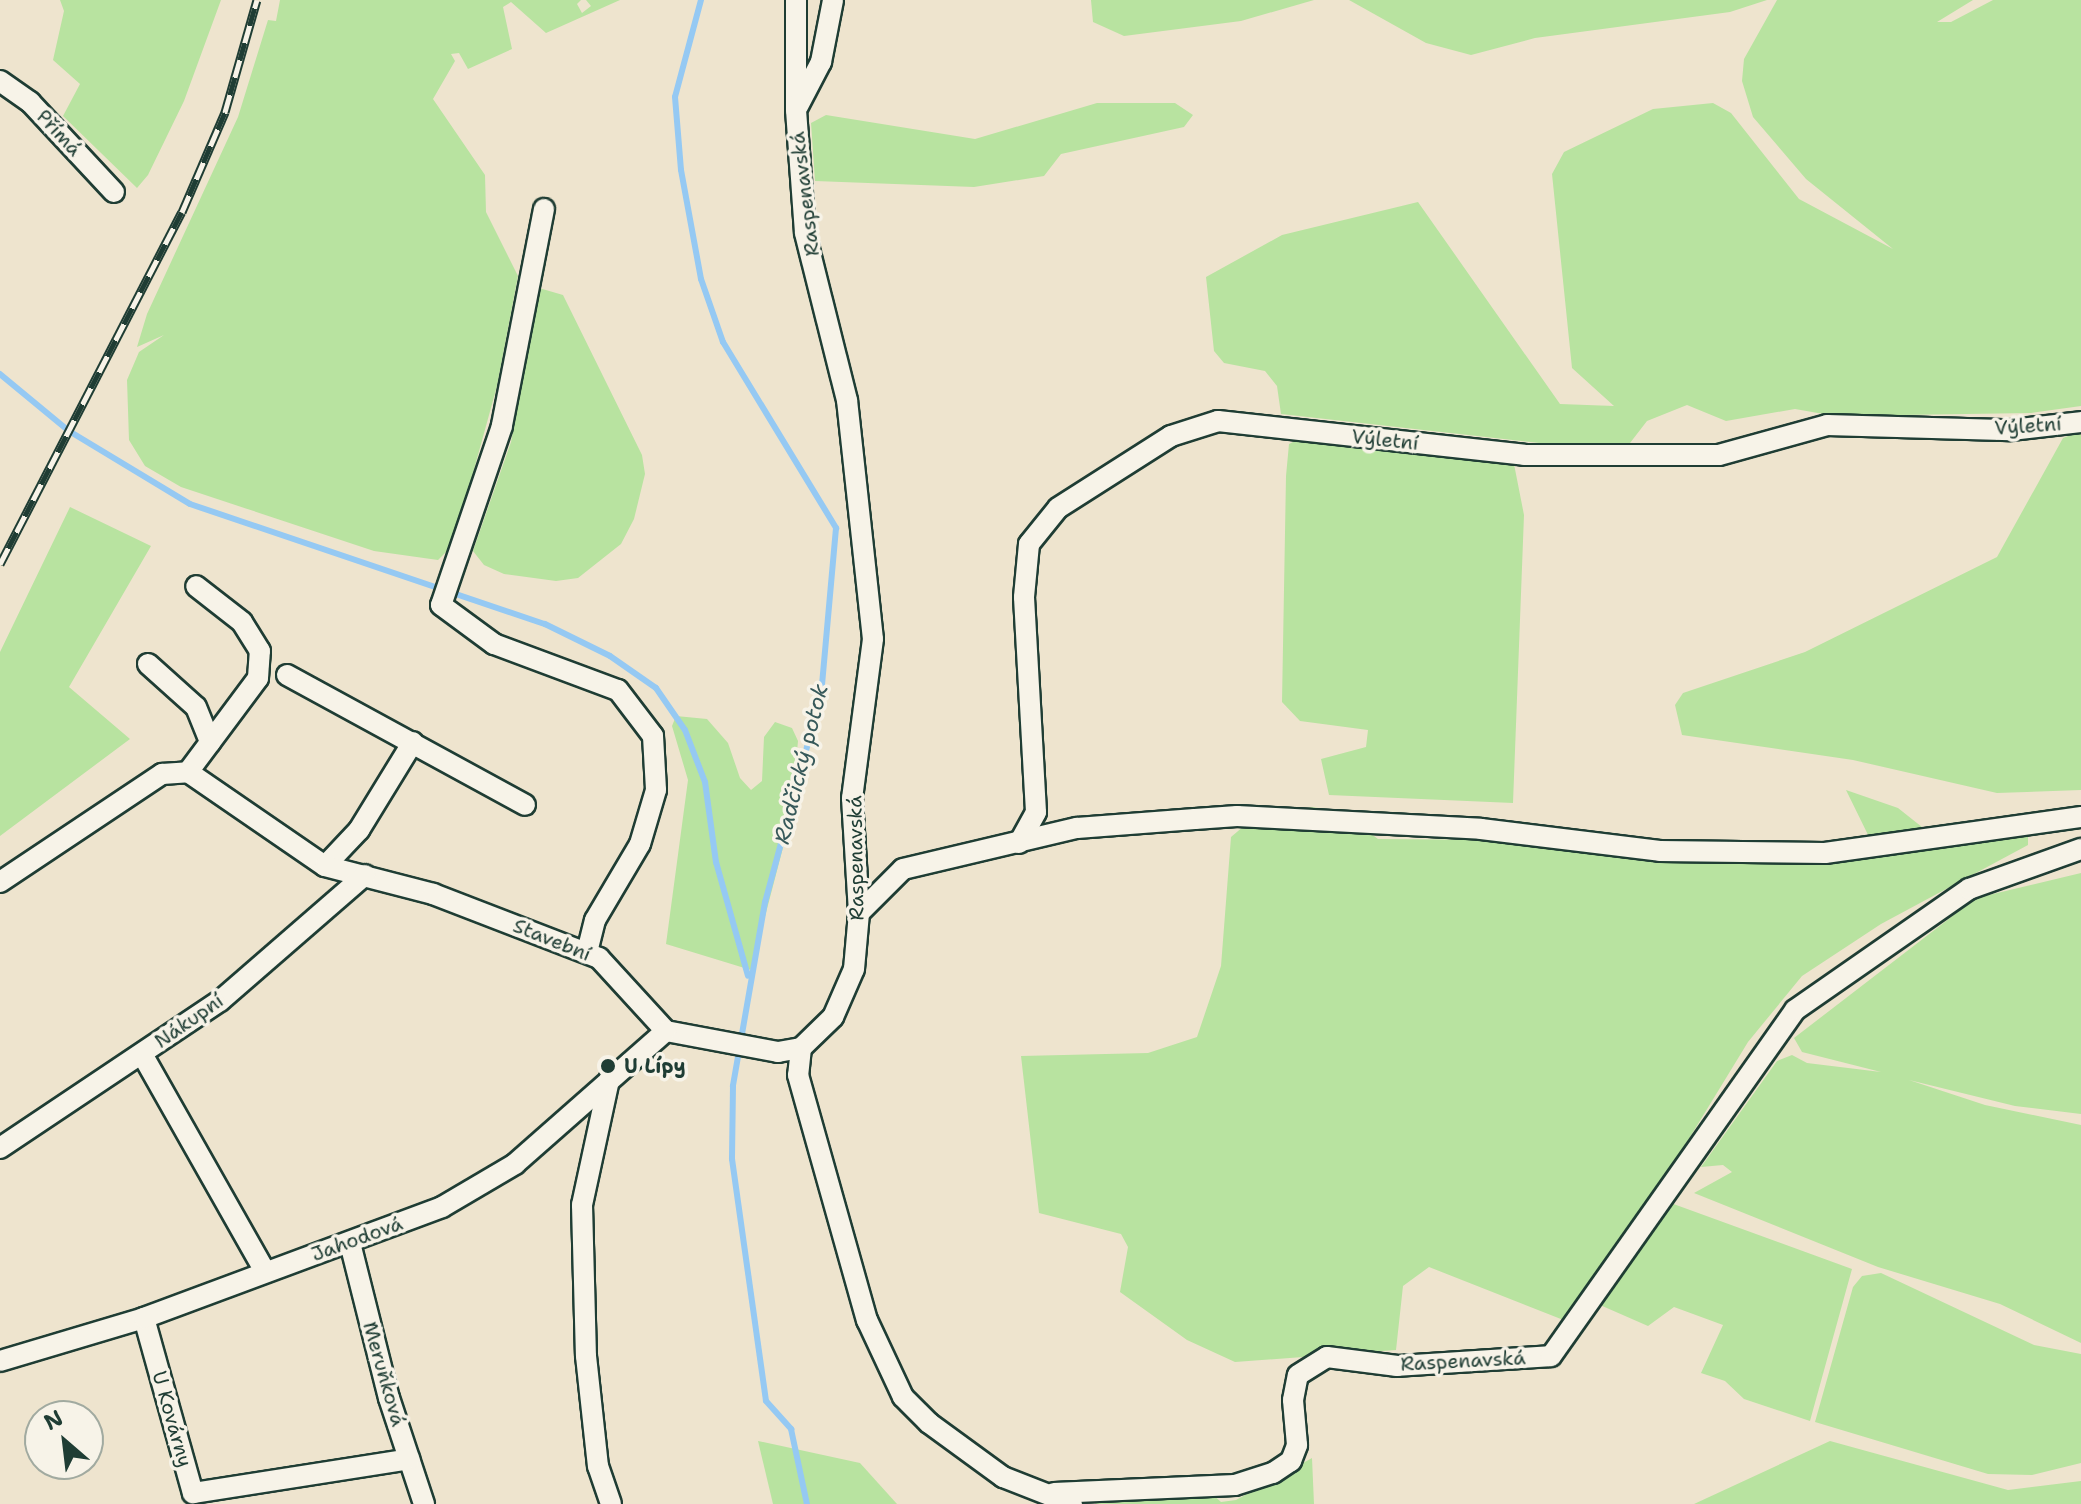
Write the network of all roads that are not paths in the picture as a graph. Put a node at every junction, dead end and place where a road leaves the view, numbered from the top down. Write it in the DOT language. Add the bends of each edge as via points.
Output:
graph roads {
  1 [pos="796,0"];
  2 [pos="833,0"];
  3 [pos="0,81"];
  4 [pos="796,110"];
  5 [pos="114,192"];
  6 [pos="544,209"];
  7 [pos="2081,422"];
  8 [pos="196,586"];
  9 [pos="148,664"];
  10 [pos="287,675"];
  11 [pos="210,742"];
  12 [pos="413,742"];
  13 [pos="188,772"];
  14 [pos="525,805"];
  15 [pos="2081,817"];
  16 [pos="1019,843"];
  17 [pos="2081,849"];
  18 [pos="325,866"];
  19 [pos="365,875"];
  20 [pos="0,882"];
  21 [pos="859,913"];
  22 [pos="587,952"];
  23 [pos="666,1031"];
  24 [pos="801,1048"];
  25 [pos="142,1054"];
  26 [pos="609,1080"];
  27 [pos="0,1148"];
  28 [pos="350,1243"];
  29 [pos="265,1271"];
  30 [pos="144,1318"];
  31 [pos="0,1361"];
  32 [pos="409,1459"];
  33 [pos="1054,1493"];
  34 [pos="424,1504"];
  35 [pos="611,1504"];
  36 [pos="1072,1504"];
  1 -- 4 [label="street, Raspenavská"];
  2 -- 4 [label="street, Raspenavská" via="821,62"];
  3 -- 5 [label="street, Přímá" via="30,102"];
  4 -- 21 [label="street, Raspenavská" via="805,233 847,400 873,639 852,798"];
  6 -- 22 [label="street" via="502,426 441,605 494,644 618,690 653,736 656,790 640,844 595,920"];
  7 -- 16 [label="street, Výletní" via="2011,430 1827,425 1719,455 1524,455 1218,421 1171,436 1058,508 1029,544 1024,597 1036,812"];
  8 -- 11 [label="street" via="242,622 260,651 258,678"];
  9 -- 11 [label="street" via="196,707"];
  10 -- 12 [label="street"];
  11 -- 13 [label="street"];
  12 -- 14 [label="street"];
  12 -- 18 [label="street" via="359,830"];
  13 -- 18 [label="street, Stavební"];
  13 -- 20 [label="street" via="162,774"];
  15 -- 16 [label="street" via="1825,853 1660,851 1481,829 1237,816 1077,828"];
  16 -- 21 [label="street" via="903,869"];
  17 -- 33 [label="street, Raspenavská" via="1969,889 1795,1010 1551,1356 1397,1366 1327,1357 1298,1375 1293,1400 1297,1445 1291,1461 1273,1473 1235,1485"];
  18 -- 19 [label="street, Stavební"];
  19 -- 22 [label="street, Stavební" via="433,894"];
  19 -- 25 [label="street, Nákupní" via="220,1001"];
  21 -- 24 [label="street, Raspenavská" via="849,981 833,1017"];
  22 -- 23 [label="street, Stavební"];
  23 -- 24 [label="street" via="778,1052"];
  23 -- 26 [label="street, Jahodová"];
  24 -- 33 [label="street, Raspenavská" via="798,1075 867,1320 903,1397 929,1423 1003,1477"];
  25 -- 27 [label="street, Nákupní"];
  25 -- 29 [label="street"];
  26 -- 28 [label="street, Jahodová" via="515,1164 442,1207"];
  26 -- 35 [label="street" via="582,1205 586,1356 598,1466"];
  28 -- 29 [label="street, Jahodová"];
  28 -- 32 [label="street, Meruňková"];
  29 -- 30 [label="street, Jahodová"];
  30 -- 31 [label="street, Jahodová"];
  30 -- 32 [label="street, U Kovárny" via="193,1493"];
  32 -- 34 [label="street, Meruňková"];
  33 -- 36 [label="street, Raspenavská"];
}
